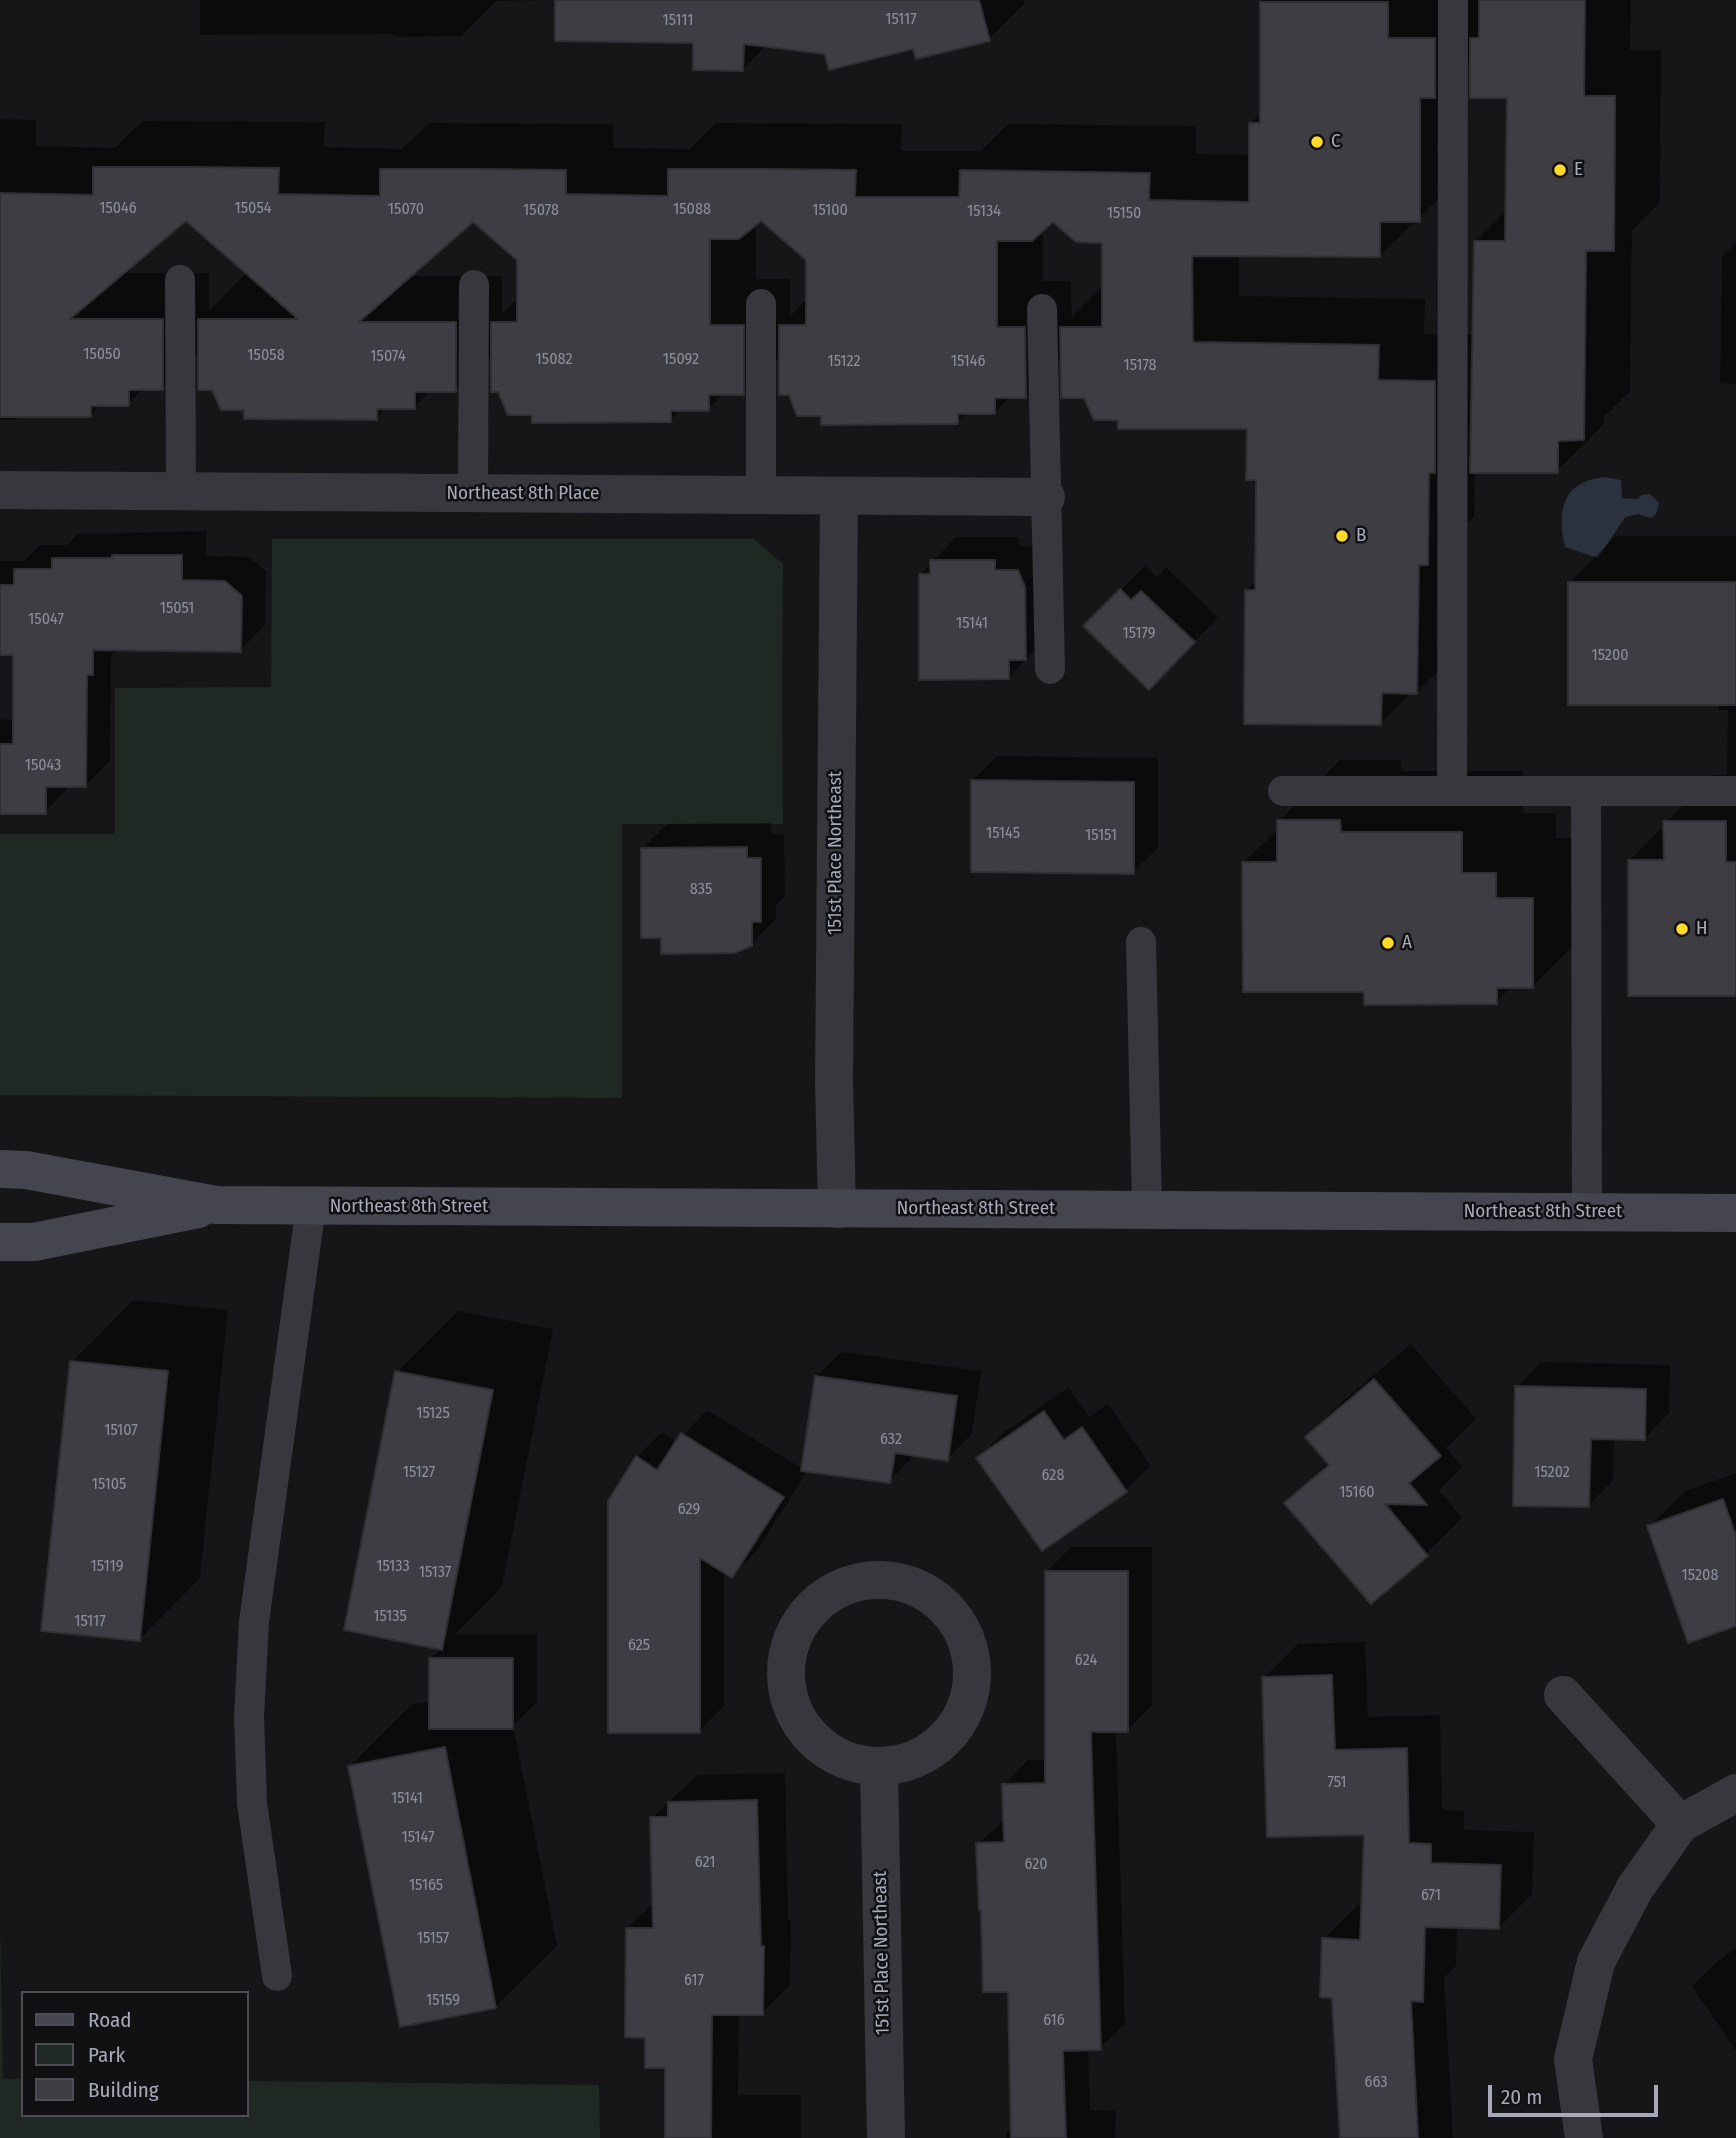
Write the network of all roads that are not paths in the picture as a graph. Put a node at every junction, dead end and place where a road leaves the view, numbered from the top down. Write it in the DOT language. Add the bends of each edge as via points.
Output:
graph roads {
  1 [pos="1453,0"];
  2 [pos="180,280"];
  3 [pos="474,285"];
  4 [pos="761,304"];
  5 [pos="1042,309"];
  6 [pos="0,490"];
  7 [pos="181,492"];
  8 [pos="473,494"];
  9 [pos="761,496"];
  10 [pos="839,496"];
  11 [pos="1046,497"];
  12 [pos="1049,669"];
  13 [pos="1283,791"];
  14 [pos="1452,791"];
  15 [pos="1736,791"];
  16 [pos="1586,792"];
  17 [pos="1140,942"];
  18 [pos="0,1170"];
  19 [pos="216,1205"];
  20 [pos="311,1206"];
  21 [pos="837,1209"];
  22 [pos="1147,1209"];
  23 [pos="1587,1213"];
  24 [pos="1736,1213"];
  25 [pos="0,1242"];
  26 [pos="1563,1695"];
  27 [pos="879,1768"];
  28 [pos="1736,1793"];
  29 [pos="1680,1824"];
  30 [pos="277,1976"];
  31 [pos="886,2138"];
  32 [pos="1584,2138"];
  1 -- 14 [label="lane"];
  2 -- 7 [label="lane"];
  3 -- 8 [label="lane"];
  4 -- 9 [label="lane"];
  5 -- 11 [label="lane"];
  6 -- 7 [label="street, Northeast 8th Place"];
  7 -- 8 [label="street, Northeast 8th Place"];
  8 -- 9 [label="street, Northeast 8th Place"];
  9 -- 10 [label="street, Northeast 8th Place"];
  10 -- 11 [label="street, Northeast 8th Place"];
  10 -- 21 [label="street, 151st Place Northeast"];
  11 -- 12 [label="lane"];
  13 -- 14 [label="lane"];
  14 -- 16 [label="lane"];
  15 -- 16 [label="lane"];
  16 -- 23 [label="lane"];
  17 -- 22 [label="lane"];
  18 -- 19 [label="main road, Northeast 8th Street" via="26,1170"];
  19 -- 20 [label="main road, Northeast 8th Street"];
  19 -- 25 [label="main road, Northeast 8th Street" via="34,1242"];
  20 -- 21 [label="main road, Northeast 8th Street"];
  20 -- 30 [label="lane" via="254,1622 249,1717 252,1803"];
  21 -- 22 [label="main road, Northeast 8th Street"];
  22 -- 23 [label="main road, Northeast 8th Street"];
  23 -- 24 [label="main road, Northeast 8th Street"];
  26 -- 29 [label="street"];
  27 -- 27 [label="street" via="849,1763 822,1748 801,1726 789,1699 785,1669 792,1639 807,1613 830,1593 859,1582 888,1580 919,1589 945,1606 964,1632 972,1662 971,1694 959,1723 938,1747 910,1762"];
  27 -- 31 [label="street, 151st Place Northeast"];
  28 -- 29 [label="street"];
  29 -- 32 [label="street" via="1634,1888 1596,1962 1573,2059"];
}
